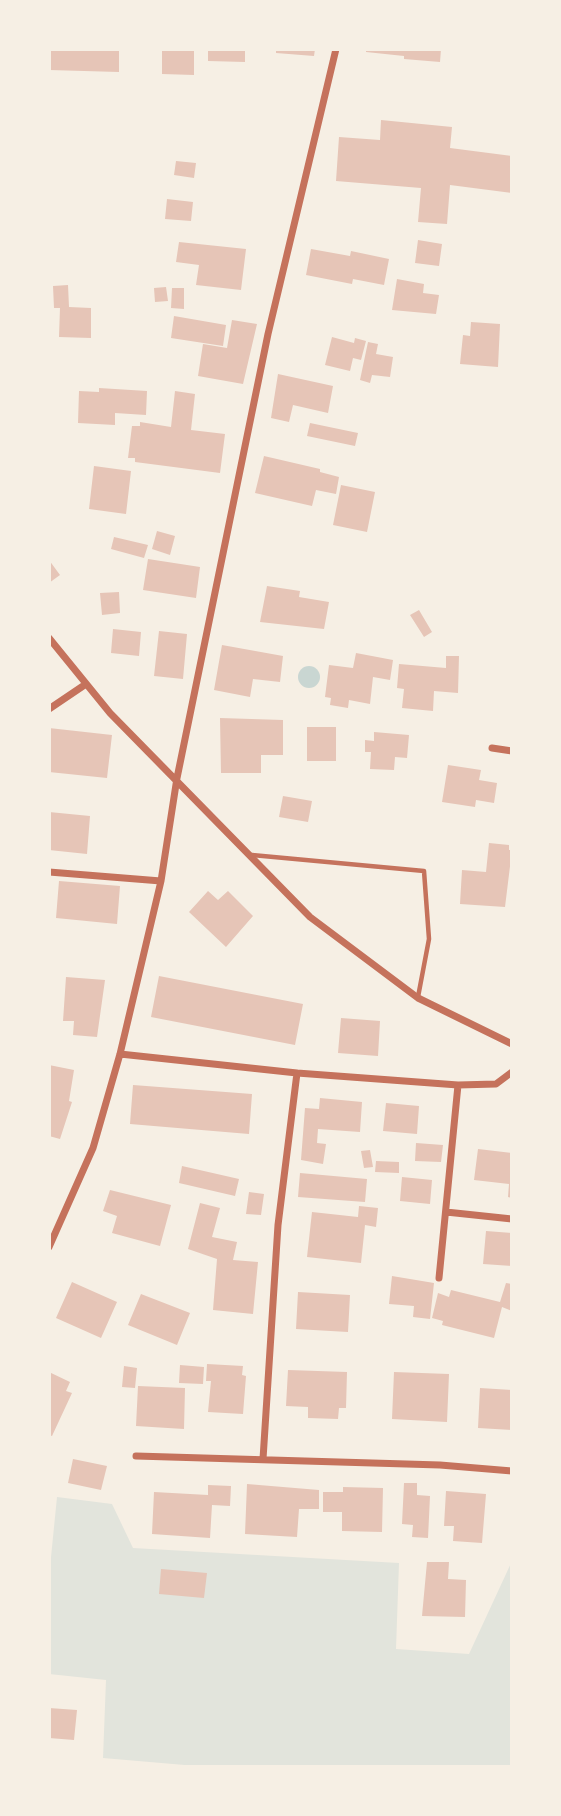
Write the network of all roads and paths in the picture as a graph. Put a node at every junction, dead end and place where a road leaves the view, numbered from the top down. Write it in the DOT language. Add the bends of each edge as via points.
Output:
graph roads {
  1 [pos="336,49"];
  2 [pos="49,638"];
  3 [pos="86,684"];
  4 [pos="49,709"];
  5 [pos="492,748"];
  6 [pos="512,751"];
  7 [pos="177,778"];
  8 [pos="250,855"];
  9 [pos="49,872"];
  10 [pos="161,881"];
  11 [pos="418,998"];
  12 [pos="512,1044"];
  13 [pos="120,1054"];
  14 [pos="512,1072"];
  15 [pos="297,1073"];
  16 [pos="458,1086"];
  17 [pos="446,1212"];
  18 [pos="512,1219"];
  19 [pos="49,1223"];
  20 [pos="59,1226"];
  21 [pos="49,1247"];
  22 [pos="439,1278"];
  23 [pos="136,1456"];
  24 [pos="263,1460"];
  25 [pos="512,1471"];
  1 -- 7 [label="street" via="268,334"];
  2 -- 3 [label="street"];
  3 -- 4 [label="street"];
  3 -- 7 [label="street"];
  5 -- 6 [label="street"];
  7 -- 8 [label="street"];
  7 -- 10 [label="street"];
  8 -- 11 [label="street" via="310,917"];
  8 -- 11 [label="lane" via="424,872 429,939"];
  9 -- 10 [label="street"];
  10 -- 13 [label="street"];
  11 -- 12 [label="street"];
  13 -- 15 [label="street"];
  13 -- 20 [label="street" via="93,1148"];
  14 -- 16 [label="street" via="496,1084"];
  15 -- 16 [label="street"];
  15 -- 24 [label="street" via="278,1225"];
  16 -- 17 [label="street"];
  17 -- 18 [label="street"];
  17 -- 22 [label="street"];
  19 -- 20 [label="lane"];
  20 -- 21 [label="street"];
  23 -- 24 [label="street"];
  24 -- 25 [label="street"];
}
